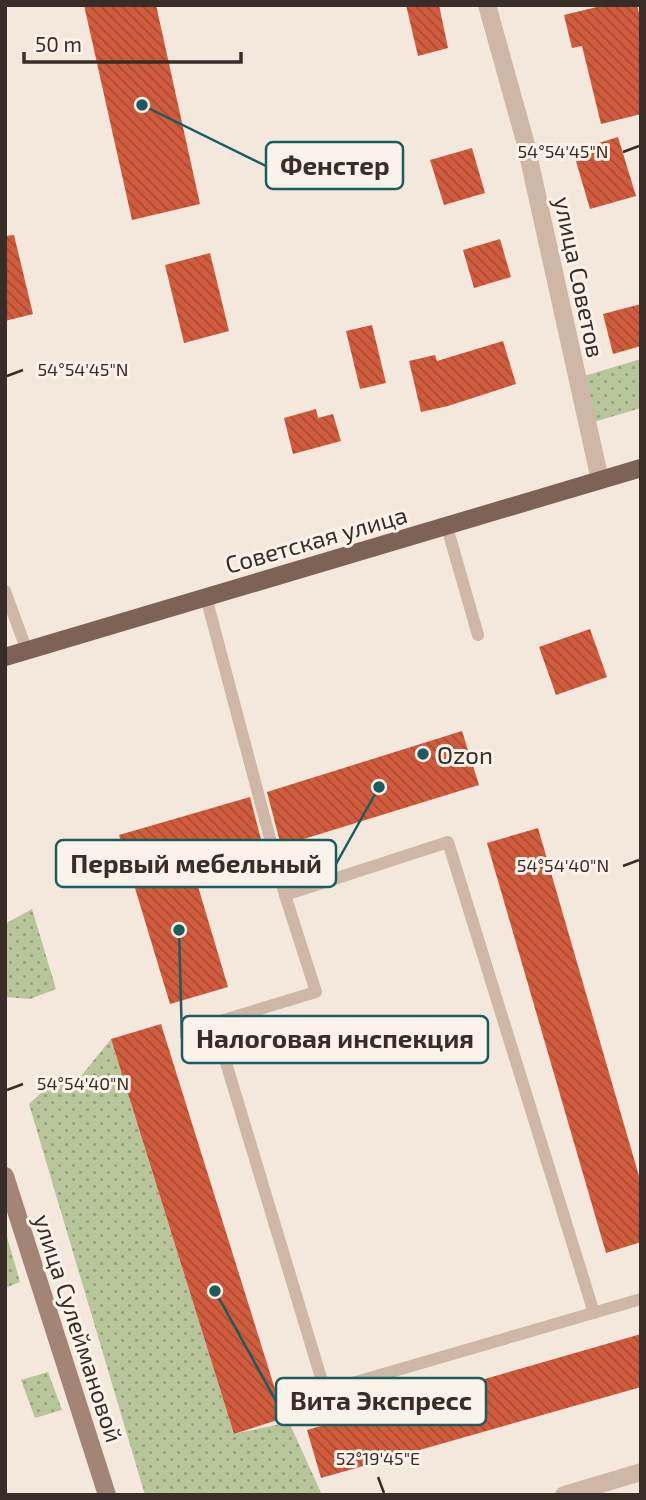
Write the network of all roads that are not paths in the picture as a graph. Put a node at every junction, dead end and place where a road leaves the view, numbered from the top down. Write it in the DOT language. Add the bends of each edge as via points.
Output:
graph roads {
  1 [pos="487,5"];
  2 [pos="641,468"];
  3 [pos="600,480"];
  4 [pos="447,527"];
  5 [pos="5,591"];
  6 [pos="206,597"];
  7 [pos="478,635"];
  8 [pos="27,651"];
  9 [pos="5,657"];
  10 [pos="285,895"];
  11 [pos="5,1176"];
  12 [pos="641,1299"];
  13 [pos="594,1313"];
  14 [pos="641,1472"];
  15 [pos="107,1495"];
  16 [pos="564,1495"];
  1 -- 3 [label="street, улица Советов" via="525,141"];
  2 -- 3 [label="main road, Советская улица"];
  3 -- 4 [label="main road, Советская улица"];
  4 -- 6 [label="main road, Советская улица"];
  4 -- 7 [label="lane"];
  5 -- 8 [label="lane"];
  6 -- 8 [label="main road, Советская улица"];
  6 -- 10 [label="lane"];
  8 -- 9 [label="main road, Советская улица"];
  10 -- 13 [label="lane" via="447,842"];
  10 -- 13 [label="lane" via="316,992 214,1023 325,1391"];
  11 -- 15 [label="street, улица Сулеймановой"];
  12 -- 13 [label="lane"];
  14 -- 16 [label="street"];
}
